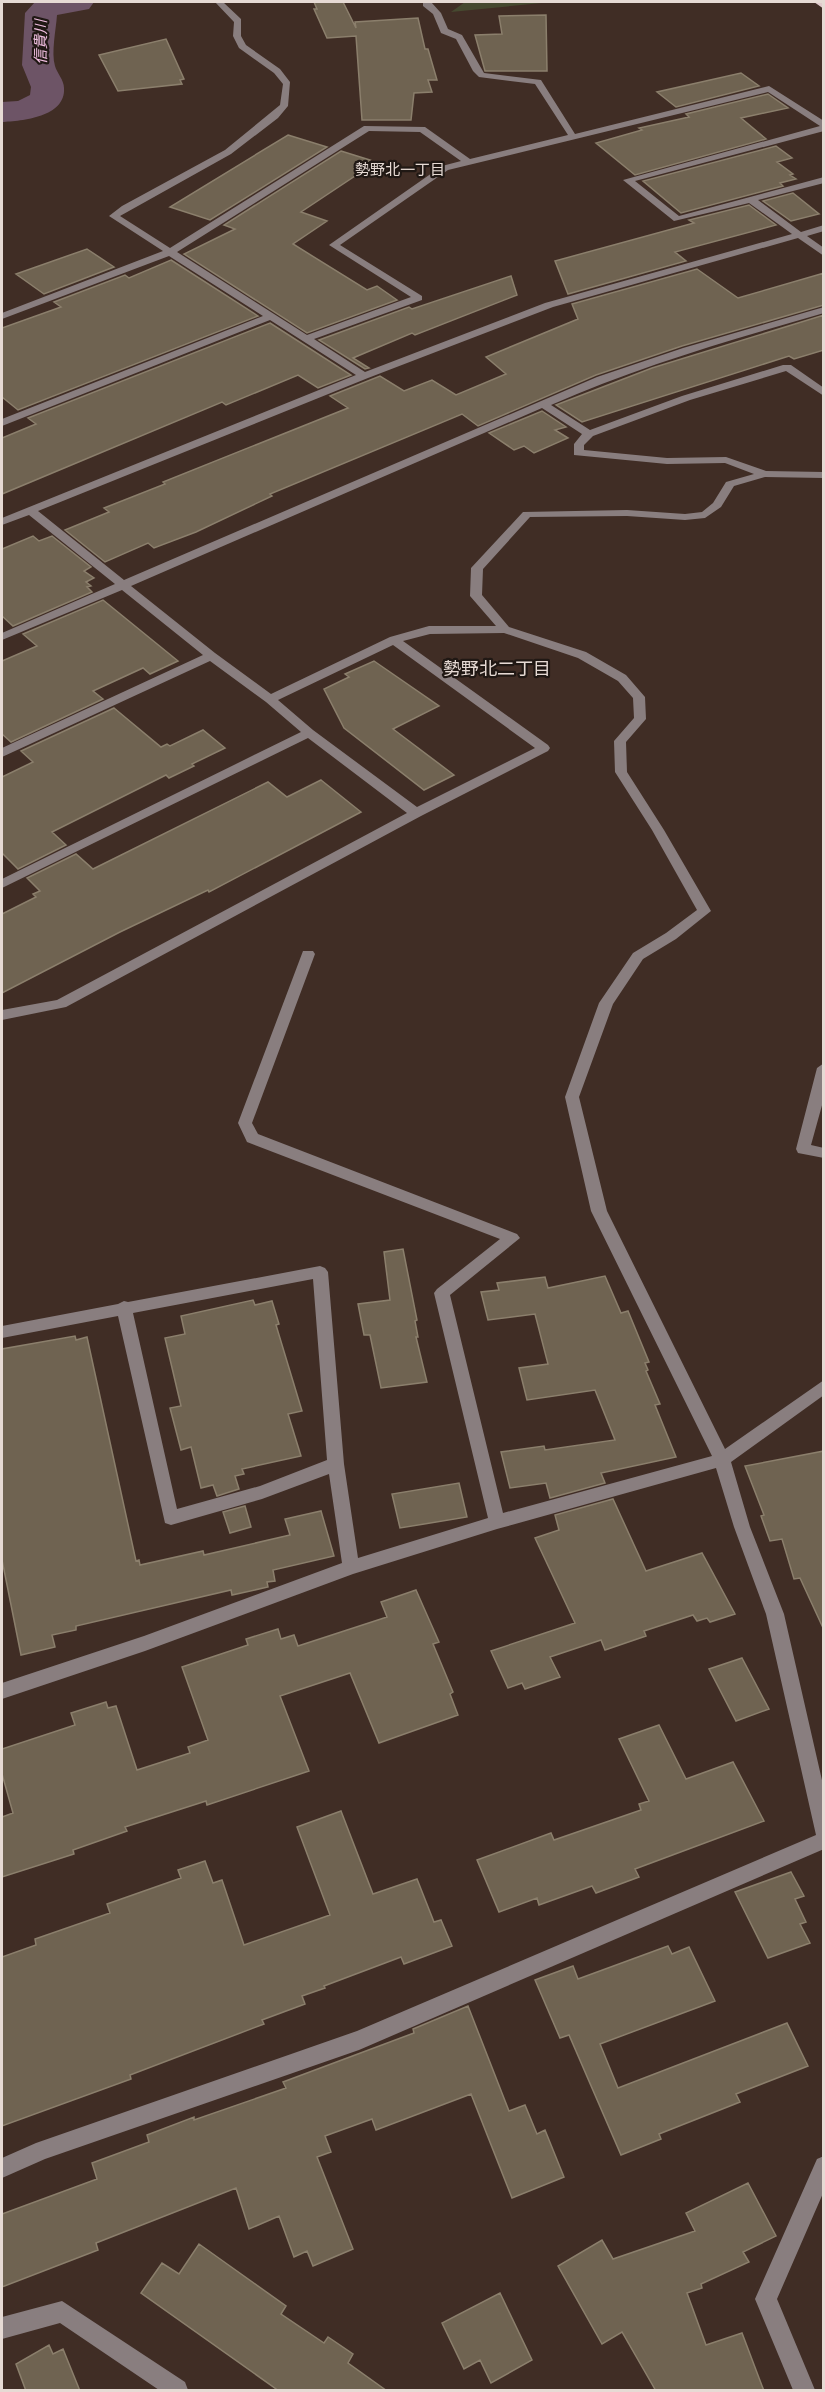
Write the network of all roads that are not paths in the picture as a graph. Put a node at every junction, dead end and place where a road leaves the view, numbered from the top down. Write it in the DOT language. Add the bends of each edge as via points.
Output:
graph roads {
  1 [pos="219,2"];
  2 [pos="427,2"];
  3 [pos="818,2"];
  4 [pos="824,8"];
  5 [pos="824,126"];
  6 [pos="573,137"];
  7 [pos="468,162"];
  8 [pos="824,180"];
  9 [pos="751,200"];
  10 [pos="824,228"];
  11 [pos="797,235"];
  12 [pos="170,252"];
  13 [pos="824,253"];
  14 [pos="824,310"];
  15 [pos="2,316"];
  16 [pos="270,317"];
  17 [pos="304,339"];
  18 [pos="364,376"];
  19 [pos="824,393"];
  20 [pos="541,403"];
  21 [pos="2,423"];
  22 [pos="589,434"];
  23 [pos="765,474"];
  24 [pos="824,475"];
  25 [pos="30,510"];
  26 [pos="2,522"];
  27 [pos="121,584"];
  28 [pos="505,629"];
  29 [pos="2,637"];
  30 [pos="394,640"];
  31 [pos="211,656"];
  32 [pos="270,699"];
  33 [pos="309,733"];
  34 [pos="2,753"];
  35 [pos="416,813"];
  36 [pos="2,884"];
  37 [pos="308,954"];
  38 [pos="2,1015"];
  39 [pos="824,1068"];
  40 [pos="824,1153"];
  41 [pos="124,1307"];
  42 [pos="2,1332"];
  43 [pos="824,1386"];
  44 [pos="722,1460"];
  45 [pos="336,1464"];
  46 [pos="497,1522"];
  47 [pos="351,1568"];
  48 [pos="2,1691"];
  49 [pos="824,1832"];
  50 [pos="824,1840"];
  51 [pos="824,2166"];
  52 [pos="2,2168"];
  53 [pos="2,2328"];
  54 [pos="177,2391"];
  55 [pos="804,2391"];
  1 -- 12 [label="street" via="238,21 237,36 242,46 278,71 287,84 287,93 284,106 275,116 228,152 114,216"];
  2 -- 6 [label="street" via="437,13 444,31 459,37 477,71 482,75 538,82"];
  3 -- 4 [label="main road"];
  5 -- 6 [label="street" via="769,89"];
  5 -- 9 [label="street" via="628,180 677,219"];
  6 -- 7 [label="street"];
  7 -- 12 [label="street" via="422,129 367,128"];
  7 -- 17 [label="street" via="446,168 334,245 419,298"];
  8 -- 9 [label="street"];
  9 -- 11 [label="street"];
  10 -- 11 [label="street"];
  11 -- 13 [label="street"];
  11 -- 18 [label="street" via="549,305"];
  12 -- 15 [label="street"];
  12 -- 16 [label="street"];
  14 -- 20 [label="street" via="687,350"];
  16 -- 17 [label="street"];
  16 -- 21 [label="street"];
  17 -- 18 [label="street"];
  18 -- 25 [label="street"];
  19 -- 22 [label="street" via="787,368 686,398"];
  20 -- 22 [label="street"];
  20 -- 27 [label="street"];
  22 -- 23 [label="street" via="579,444 578,453 667,461 726,460"];
  23 -- 24 [label="street"];
  23 -- 28 [label="street" via="730,484 717,506 705,516 527,514 477,568 476,596"];
  25 -- 26 [label="street"];
  25 -- 27 [label="street"];
  27 -- 29 [label="street"];
  27 -- 31 [label="street"];
  28 -- 30 [label="street" via="429,630"];
  28 -- 44 [label="street" via="582,656 622,678 639,697 640,719 620,741 621,772 704,911 638,956 606,1003 572,1097 598,1211"];
  30 -- 32 [label="street"];
  30 -- 35 [label="street" via="544,748"];
  31 -- 32 [label="street"];
  31 -- 34 [label="street"];
  32 -- 33 [label="street"];
  33 -- 35 [label="street"];
  33 -- 36 [label="street"];
  35 -- 38 [label="street" via="62,1004"];
  37 -- 46 [label="street" via="245,1124 252,1138 512,1238 442,1293"];
  39 -- 40 [label="street" via="803,1149"];
  41 -- 42 [label="street"];
  41 -- 45 [label="street" via="171,1518 262,1492"];
  41 -- 45 [label="street" via="320,1272"];
  43 -- 44 [label="street"];
  44 -- 46 [label="street"];
  44 -- 49 [label="street" via="775,1614"];
  45 -- 47 [label="street"];
  46 -- 47 [label="street"];
  47 -- 48 [label="street"];
  50 -- 52 [label="street" via="359,2040 54,2146"];
  51 -- 55 [label="street" via="766,2299"];
  53 -- 54 [label="street" via="62,2312"];
}
